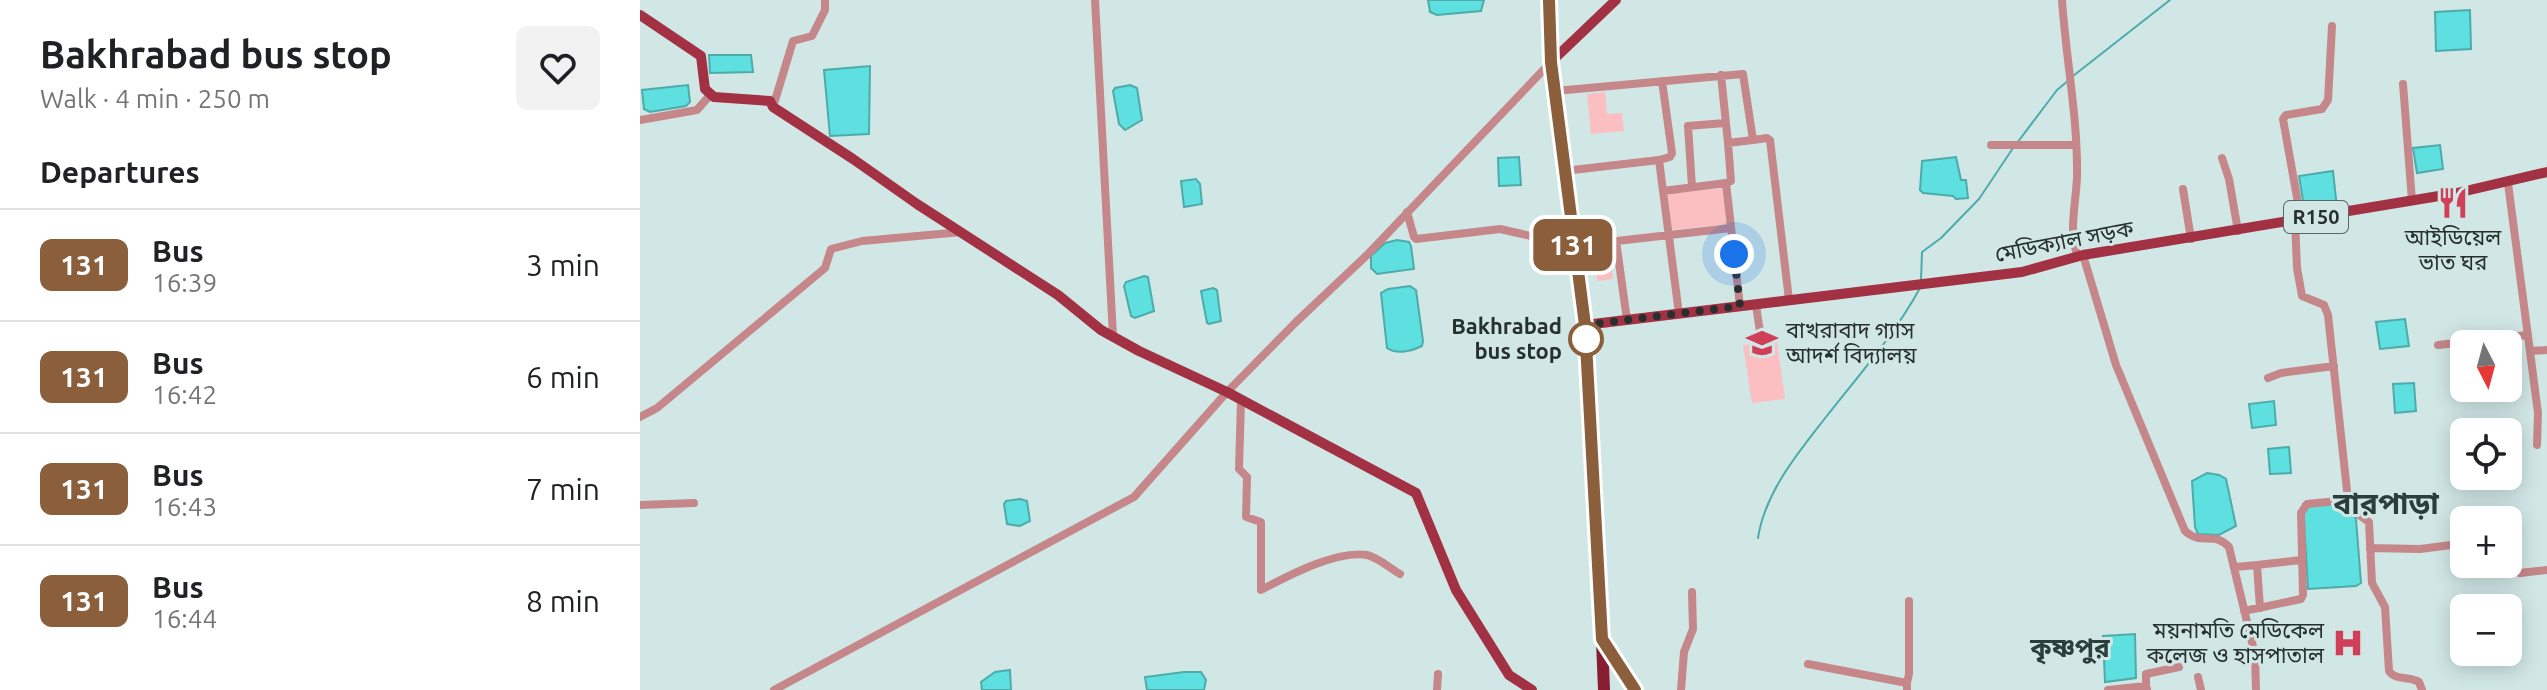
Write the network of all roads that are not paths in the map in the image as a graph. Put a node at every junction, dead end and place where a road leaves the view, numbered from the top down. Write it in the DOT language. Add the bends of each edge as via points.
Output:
graph roads {
  1 [pos="825,0"];
  2 [pos="1095,0"];
  3 [pos="1549,0"];
  4 [pos="1616,0"];
  5 [pos="2062,0"];
  6 [pos="640,15"];
  7 [pos="2332,26"];
  8 [pos="1551,62"];
  9 [pos="1721,75"];
  10 [pos="1662,81"];
  11 [pos="2403,84"];
  12 [pos="1555,91"];
  13 [pos="711,94"];
  14 [pos="773,107"];
  15 [pos="640,120"];
  16 [pos="1725,123"];
  17 [pos="1753,140"];
  18 [pos="1728,143"];
  19 [pos="1991,145"];
  20 [pos="2075,145"];
  21 [pos="2222,158"];
  22 [pos="1659,160"];
  23 [pos="1564,171"];
  24 [pos="2547,172"];
  25 [pos="1726,183"];
  26 [pos="2508,183"];
  27 [pos="1692,187"];
  28 [pos="2183,189"];
  29 [pos="1663,191"];
  30 [pos="2412,201"];
  31 [pos="1407,212"];
  32 [pos="2298,220"];
  33 [pos="1731,228"];
  34 [pos="2238,231"];
  35 [pos="962,232"];
  36 [pos="1668,235"];
  37 [pos="2191,239"];
  38 [pos="1572,240"];
  39 [pos="1616,241"];
  40 [pos="2080,256"];
  41 [pos="1789,300"];
  42 [pos="1756,305"];
  43 [pos="1740,306"];
  44 [pos="1679,314"];
  45 [pos="1627,320"];
  46 [pos="1585,325"];
  47 [pos="2528,335"];
  48 [pos="1113,336"];
  49 [pos="1761,339"];
  50 [pos="2438,345"];
  51 [pos="2547,350"];
  52 [pos="2530,351"];
  53 [pos="2334,366"];
  54 [pos="2268,378"];
  55 [pos="1227,392"];
  56 [pos="1241,400"];
  57 [pos="640,417"];
  58 [pos="2537,445"];
  59 [pos="2348,500"];
  60 [pos="694,503"];
  61 [pos="640,505"];
  62 [pos="2450,545"];
  63 [pos="2370,548"];
  64 [pos="2301,560"];
  65 [pos="2257,565"];
  66 [pos="2235,567"];
  67 [pos="2547,570"];
  68 [pos="2522,573"];
  69 [pos="1400,574"];
  70 [pos="1692,592"];
  71 [pos="1909,601"];
  72 [pos="2260,608"];
  73 [pos="2244,611"];
  74 [pos="1602,639"];
  75 [pos="1808,664"];
  76 [pos="2179,667"];
  77 [pos="1438,674"];
  78 [pos="2198,677"];
  79 [pos="1907,687"];
  80 [pos="2147,688"];
  81 [pos="1531,689"];
  82 [pos="774,690"];
  83 [pos="1437,690"];
  84 [pos="1604,690"];
  85 [pos="1635,690"];
  86 [pos="1681,690"];
  87 [pos="2108,690"];
  88 [pos="2201,690"];
  89 [pos="2256,690"];
  90 [pos="2422,690"];
  1 -- 14 [label="street" via="812,36 793,41"];
  2 -- 48 [label="street"];
  3 -- 8 [label="highway"];
  4 -- 8 [label="main road"];
  5 -- 20 [label="street"];
  6 -- 13 [label="main road" via="701,56 705,89"];
  7 -- 32 [label="street" via="2328,100 2322,109 2283,119"];
  8 -- 12 [label="highway"];
  8 -- 31 [label="street"];
  9 -- 10 [label="street"];
  9 -- 16 [label="street"];
  9 -- 17 [label="street" via="1744,76"];
  10 -- 12 [label="street"];
  10 -- 22 [label="street" via="1672,153"];
  11 -- 30 [label="street"];
  12 -- 23 [label="highway"];
  13 -- 14 [label="main road" via="770,101"];
  13 -- 15 [label="street" via="697,110"];
  14 -- 35 [label="main road"];
  16 -- 18 [label="street"];
  16 -- 27 [label="street" via="1688,126"];
  17 -- 18 [label="street"];
  17 -- 41 [label="street" via="1770,140"];
  18 -- 25 [label="street" via="1731,181"];
  19 -- 20 [label="street"];
  20 -- 40 [label="street" via="2073,240"];
  21 -- 34 [label="street"];
  22 -- 23 [label="street"];
  22 -- 29 [label="street"];
  23 -- 38 [label="highway"];
  24 -- 26 [label="main road, মেডিক্যাল সড়ক / R150"];
  25 -- 27 [label="street"];
  25 -- 33 [label="street"];
  26 -- 30 [label="main road, মেডিক্যাল সড়ক / R150"];
  26 -- 47 [label="street"];
  27 -- 29 [label="street"];
  28 -- 37 [label="street"];
  29 -- 36 [label="street"];
  30 -- 32 [label="main road, মেডিক্যাল সড়ক / R150"];
  31 -- 38 [label="street" via="1416,239 1500,229"];
  31 -- 55 [label="street"];
  32 -- 34 [label="main road, মেডিক্যাল সড়ক / R150"];
  32 -- 53 [label="street" via="2300,291 2304,298 2324,305"];
  33 -- 36 [label="street"];
  33 -- 43 [label="street"];
  34 -- 37 [label="main road, মেডিক্যাল সড়ক / R150"];
  35 -- 48 [label="main road"];
  35 -- 57 [label="street" via="831,249 825,268"];
  36 -- 39 [label="street"];
  36 -- 44 [label="street"];
  37 -- 40 [label="main road, মেডিক্যাল সড়ক / R150"];
  38 -- 39 [label="street"];
  38 -- 46 [label="highway"];
  39 -- 45 [label="street"];
  40 -- 41 [label="main road, মেডিক্যাল সড়ক / R150" via="2022,272"];
  40 -- 66 [label="street" via="2116,365 2187,534 2226,542"];
  41 -- 42 [label="main road, মেডিক্যাল সড়ক / R150"];
  42 -- 43 [label="main road, মেডিক্যাল সড়ক / R150"];
  42 -- 49 [label="street"];
  43 -- 44 [label="main road, মেডিক্যাল সড়ক / R150"];
  44 -- 45 [label="main road, মেডিক্যাল সড়ক / R150"];
  45 -- 46 [label="main road, মেডিক্যাল সড়ক / R150"];
  46 -- 74 [label="highway"];
  47 -- 50 [label="street"];
  47 -- 52 [label="street"];
  48 -- 55 [label="main road"];
  51 -- 52 [label="street"];
  52 -- 58 [label="street"];
  53 -- 54 [label="street"];
  53 -- 59 [label="street"];
  55 -- 56 [label="main road"];
  55 -- 82 [label="street" via="1134,497"];
  56 -- 69 [label="street" via="1239,469 1247,477 1246,517 1261,522 1261,590 1318,562 1348,557 1368,555"];
  56 -- 81 [label="main road" via="1416,493 1456,590 1509,675"];
  59 -- 63 [label="street" via="2355,501 2359,515 2369,522"];
  59 -- 64 [label="street" via="2304,507"];
  60 -- 61 [label="street"];
  62 -- 63 [label="street"];
  63 -- 90 [label="street" via="2372,583 2385,607 2389,671 2414,679"];
  64 -- 65 [label="street"];
  64 -- 72 [label="street" via="2301,599"];
  65 -- 66 [label="street"];
  65 -- 72 [label="street"];
  66 -- 73 [label="street"];
  67 -- 68 [label="street"];
  70 -- 86 [label="street" via="1693,629 1684,652"];
  71 -- 79 [label="street"];
  72 -- 73 [label="street"];
  73 -- 89 [label="street" via="2255,655"];
  74 -- 84 [label="highway"];
  74 -- 85 [label="highway"];
  75 -- 79 [label="street"];
  76 -- 80 [label="street" via="2146,674"];
  77 -- 83 [label="street"];
  78 -- 88 [label="street"];
  80 -- 87 [label="street"];
}
